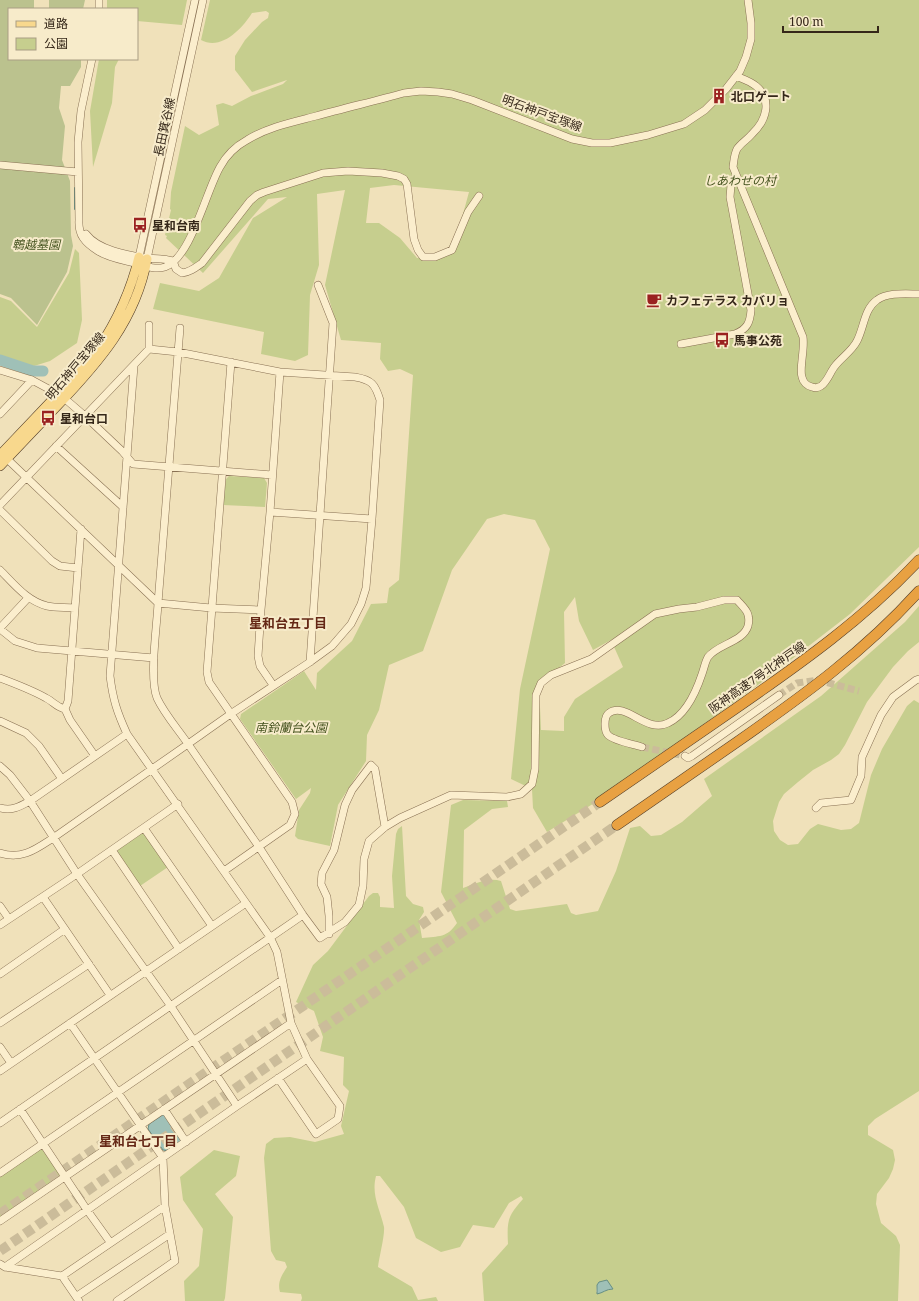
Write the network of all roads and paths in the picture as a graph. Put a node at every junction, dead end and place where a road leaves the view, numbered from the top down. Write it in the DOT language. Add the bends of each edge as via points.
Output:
graph roads {
  1 [pos="195,0"];
  2 [pos="203,0"];
  3 [pos="748,0"];
  4 [pos="92,60"];
  5 [pos="736,76"];
  6 [pos="0,165"];
  7 [pos="78,172"];
  8 [pos="736,175"];
  9 [pos="479,196"];
  10 [pos="173,261"];
  11 [pos="142,262"];
  12 [pos="318,285"];
  13 [pos="919,294"];
  14 [pos="149,325"];
  15 [pos="180,328"];
  16 [pos="681,344"];
  17 [pos="149,349"];
  18 [pos="178,352"];
  19 [pos="231,362"];
  20 [pos="134,366"];
  21 [pos="0,370"];
  22 [pos="280,372"];
  23 [pos="330,375"];
  24 [pos="32,380"];
  25 [pos="61,396"];
  26 [pos="1,411"];
  27 [pos="85,416"];
  28 [pos="56,446"];
  29 [pos="2,455"];
  30 [pos="127,458"];
  31 [pos="0,466"];
  32 [pos="169,467"];
  33 [pos="223,471"];
  34 [pos="272,475"];
  35 [pos="27,477"];
  36 [pos="0,506"];
  37 [pos="123,507"];
  38 [pos="0,510"];
  39 [pos="270,512"];
  40 [pos="320,515"];
  41 [pos="372,519"];
  42 [pos="81,529"];
  43 [pos="919,560"];
  44 [pos="118,564"];
  45 [pos="78,568"];
  46 [pos="0,570"];
  47 [pos="919,591"];
  48 [pos="28,598"];
  49 [pos="158,603"];
  50 [pos="75,608"];
  51 [pos="211,608"];
  52 [pos="261,610"];
  53 [pos="0,629"];
  54 [pos="72,651"];
  55 [pos="112,654"];
  56 [pos="154,658"];
  57 [pos="310,662"];
  58 [pos="0,678"];
  59 [pos="919,679"];
  60 [pos="273,685"];
  61 [pos="779,695"];
  62 [pos="65,709"];
  63 [pos="232,713"];
  64 [pos="0,721"];
  65 [pos="127,734"];
  66 [pos="188,744"];
  67 [pos="642,747"];
  68 [pos="95,756"];
  69 [pos="685,756"];
  70 [pos="0,766"];
  71 [pos="153,769"];
  72 [pos="62,779"];
  73 [pos="30,802"];
  74 [pos="600,802"];
  75 [pos="178,804"];
  76 [pos="816,808"];
  77 [pos="0,809"];
  78 [pos="617,825"];
  79 [pos="385,827"];
  80 [pos="144,828"];
  81 [pos="53,838"];
  82 [pos="259,847"];
  83 [pos="112,850"];
  84 [pos="0,853"];
  85 [pos="224,871"];
  86 [pos="77,874"];
  87 [pos="43,897"];
  88 [pos="246,903"];
  89 [pos="0,906"];
  90 [pos="303,915"];
  91 [pos="9,919"];
  92 [pos="0,925"];
  93 [pos="212,926"];
  94 [pos="65,929"];
  95 [pos="329,934"];
  96 [pos="270,937"];
  97 [pos="178,949"];
  98 [pos="88,964"];
  99 [pos="146,971"];
  100 [pos="0,974"];
  101 [pos="282,980"];
  102 [pos="110,996"];
  103 [pos="170,1005"];
  104 [pos="0,1023"];
  105 [pos="70,1023"];
  106 [pos="291,1023"];
  107 [pos="194,1040"];
  108 [pos="0,1047"];
  109 [pos="94,1058"];
  110 [pos="307,1059"];
  111 [pos="11,1063"];
  112 [pos="0,1071"];
  113 [pos="216,1074"];
  114 [pos="278,1078"];
  115 [pos="118,1092"];
  116 [pos="237,1106"];
  117 [pos="20,1109"];
  118 [pos="164,1109"];
  119 [pos="0,1122"];
  120 [pos="140,1125"];
  121 [pos="186,1142"];
  122 [pos="43,1144"];
  123 [pos="163,1158"];
  124 [pos="0,1173"];
  125 [pos="66,1176"];
  126 [pos="165,1206"];
  127 [pos="87,1210"];
  128 [pos="0,1221"];
  129 [pos="170,1234"];
  130 [pos="110,1242"];
  131 [pos="2,1266"];
  132 [pos="62,1276"];
  133 [pos="78,1299"];
  134 [pos="117,1301"];
  1 -- 11 [label="street, 長田箕谷線"];
  2 -- 11 [label="street, 長田箕谷線"];
  3 -- 5 [label="street, 明石神戸宝塚線" via="751,39 746,57"];
  4 -- 7 [label="street" via="81,111"];
  5 -- 8 [label="street" via="756,86 766,103 763,122 736,151 733,168"];
  5 -- 10 [label="street, 明石神戸宝塚線" via="705,110 684,124 610,143 572,139 472,100 452,94 421,91 404,93 267,130 233,150 220,166 187,245"];
  6 -- 7 [label="street"];
  7 -- 11 [label="street" via="80,234 90,246 100,252"];
  8 -- 13 [label="street" via="803,337 801,376 804,383 810,387 821,386 852,348 860,336 871,305 878,299 897,294"];
  8 -- 16 [label="street" via="731,185 730,197 751,310 748,326 735,334"];
  9 -- 10 [label="street" via="468,212 452,250 435,257 423,257 414,239 407,184 404,179 382,173 323,172 257,195 194,269 182,273 176,269"];
  10 -- 11 [label="street, 明石神戸宝塚線" via="157,268"];
  11 -- 25 [label="main road, 明石神戸宝塚線" via="135,301 116,336 84,378"];
  12 -- 23 [label="street" via="332,323"];
  14 -- 17 [label="street"];
  15 -- 18 [label="street"];
  17 -- 18 [label="street"];
  17 -- 20 [label="street"];
  18 -- 19 [label="street"];
  18 -- 32 [label="street"];
  19 -- 22 [label="street"];
  19 -- 33 [label="street"];
  20 -- 27 [label="street"];
  20 -- 30 [label="street"];
  21 -- 24 [label="street"];
  22 -- 23 [label="street"];
  22 -- 34 [label="street"];
  23 -- 40 [label="street"];
  23 -- 41 [label="street" via="367,380 376,388 380,400"];
  24 -- 25 [label="street"];
  24 -- 26 [label="street"];
  25 -- 27 [label="street"];
  25 -- 29 [label="main road, 明石神戸宝塚線"];
  27 -- 28 [label="street"];
  27 -- 30 [label="street"];
  28 -- 35 [label="street"];
  28 -- 37 [label="street"];
  29 -- 31 [label="main road, 明石神戸宝塚線"];
  29 -- 35 [label="street"];
  30 -- 32 [label="street" via="133,464"];
  30 -- 37 [label="street"];
  32 -- 33 [label="street"];
  32 -- 49 [label="street"];
  33 -- 34 [label="street"];
  33 -- 51 [label="street"];
  34 -- 39 [label="street"];
  35 -- 36 [label="street"];
  35 -- 42 [label="street"];
  37 -- 44 [label="street"];
  38 -- 45 [label="street" via="60,566"];
  39 -- 40 [label="street"];
  39 -- 52 [label="street"];
  40 -- 41 [label="street"];
  40 -- 57 [label="street"];
  41 -- 57 [label="street" via="366,588 361,604 351,624 332,646"];
  42 -- 44 [label="street"];
  42 -- 45 [label="street"];
  43 -- 74 [label="highway, 阪神高速7号北神戸線" via="873,606 810,656"];
  44 -- 49 [label="street"];
  44 -- 55 [label="street"];
  45 -- 50 [label="street"];
  46 -- 48 [label="street"];
  47 -- 78 [label="highway" via="865,645 819,683"];
  48 -- 50 [label="street" via="48,606"];
  48 -- 53 [label="street"];
  49 -- 51 [label="street"];
  49 -- 56 [label="street"];
  50 -- 54 [label="street"];
  51 -- 52 [label="street"];
  51 -- 63 [label="street" via="207,672 209,682"];
  52 -- 60 [label="street" via="258,656 260,666"];
  53 -- 54 [label="street" via="15,641 37,648"];
  54 -- 55 [label="street"];
  54 -- 62 [label="street" via="68,701"];
  55 -- 56 [label="street"];
  55 -- 65 [label="street" via="112,694"];
  56 -- 66 [label="street" via="153,674 157,697"];
  57 -- 60 [label="street"];
  58 -- 62 [label="street" via="48,698 59,708"];
  59 -- 76 [label="street" via="893,697 881,715 862,757 862,776 851,800 821,803"];
  60 -- 63 [label="street"];
  61 -- 69 [label="street" via="692,756"];
  62 -- 68 [label="street"];
  63 -- 66 [label="street"];
  63 -- 82 [label="street" via="292,802 295,814 290,825"];
  64 -- 72 [label="street" via="26,733 39,746"];
  65 -- 68 [label="street"];
  65 -- 71 [label="street"];
  66 -- 71 [label="street"];
  66 -- 82 [label="street"];
  67 -- 79 [label="street" via="607,735 605,723 608,714 614,710 627,712 657,726 671,722 691,702 708,658 715,650 744,633 749,616 737,600 724,600 655,614 591,659 551,675 541,683 536,695 535,769 532,784 521,794 507,797 451,795"];
  68 -- 72 [label="street"];
  70 -- 73 [label="street"];
  71 -- 75 [label="street"];
  71 -- 81 [label="street"];
  72 -- 73 [label="street"];
  73 -- 77 [label="street" via="19,808"];
  73 -- 81 [label="street"];
  75 -- 80 [label="street"];
  75 -- 85 [label="street"];
  79 -- 95 [label="street" via="370,841 364,859 359,905 345,922"];
  79 -- 95 [label="street" via="375,769 371,765 352,790 345,805 334,850 322,873 322,884 327,897"];
  80 -- 83 [label="street"];
  80 -- 93 [label="street"];
  81 -- 84 [label="street" via="32,851 16,856"];
  81 -- 86 [label="street"];
  82 -- 85 [label="street"];
  82 -- 90 [label="street"];
  83 -- 86 [label="street"];
  83 -- 97 [label="street"];
  85 -- 88 [label="street"];
  86 -- 87 [label="street"];
  86 -- 99 [label="street"];
  87 -- 91 [label="street"];
  87 -- 94 [label="street"];
  88 -- 93 [label="street"];
  88 -- 96 [label="street"];
  89 -- 91 [label="street"];
  90 -- 95 [label="street" via="320,938"];
  90 -- 96 [label="street"];
  91 -- 92 [label="street"];
  93 -- 97 [label="street"];
  94 -- 98 [label="street"];
  94 -- 100 [label="street"];
  96 -- 101 [label="street" via="277,952"];
  96 -- 103 [label="street"];
  97 -- 99 [label="street"];
  98 -- 102 [label="street"];
  98 -- 104 [label="street"];
  99 -- 102 [label="street"];
  99 -- 103 [label="street"];
  101 -- 106 [label="street"];
  101 -- 107 [label="street"];
  102 -- 105 [label="street"];
  103 -- 107 [label="street"];
  103 -- 109 [label="street"];
  105 -- 109 [label="street"];
  105 -- 111 [label="street"];
  106 -- 110 [label="street"];
  106 -- 113 [label="street"];
  107 -- 113 [label="street"];
  107 -- 115 [label="street"];
  108 -- 111 [label="street"];
  109 -- 115 [label="street"];
  109 -- 117 [label="street"];
  110 -- 114 [label="street"];
  110 -- 114 [label="street" via="340,1106 338,1120 316,1134"];
  111 -- 112 [label="street"];
  113 -- 116 [label="street"];
  113 -- 118 [label="street"];
  114 -- 116 [label="street"];
  115 -- 120 [label="street"];
  115 -- 122 [label="street"];
  116 -- 121 [label="street"];
  117 -- 119 [label="street"];
  117 -- 122 [label="street"];
  118 -- 120 [label="street"];
  118 -- 121 [label="street"];
  120 -- 123 [label="street"];
  120 -- 125 [label="street"];
  121 -- 123 [label="street"];
  122 -- 124 [label="street"];
  122 -- 125 [label="street"];
  123 -- 126 [label="street"];
  123 -- 127 [label="street"];
  125 -- 127 [label="street"];
  125 -- 128 [label="street"];
  126 -- 129 [label="street"];
  126 -- 130 [label="street"];
  127 -- 130 [label="street"];
  127 -- 131 [label="street"];
  129 -- 133 [label="street"];
  129 -- 134 [label="street" via="175,1261"];
  130 -- 132 [label="street"];
  131 -- 132 [label="street"];
  132 -- 133 [label="street"];
}
